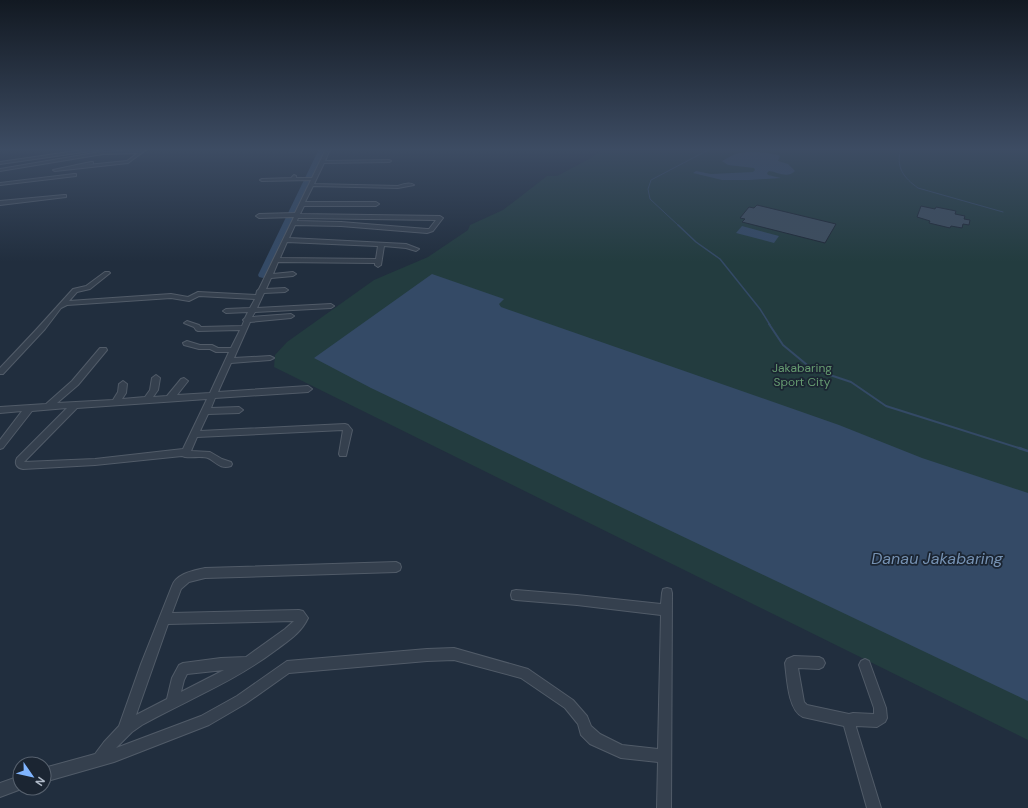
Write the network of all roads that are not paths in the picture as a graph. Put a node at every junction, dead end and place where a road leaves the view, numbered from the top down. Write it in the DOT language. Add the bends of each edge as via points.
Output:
graph roads {
  1 [pos="308,187"];
  2 [pos="387,187"];
  3 [pos="399,187"];
  4 [pos="64,196"];
  5 [pos="0,203"];
  6 [pos="302,204"];
  7 [pos="376,204"];
  8 [pos="298,215"];
  9 [pos="259,216"];
  10 [pos="293,223"];
  11 [pos="286,240"];
  12 [pos="381,244"];
  13 [pos="416,249"];
  14 [pos="275,260"];
  15 [pos="107,272"];
  16 [pos="294,274"];
  17 [pos="268,276"];
  18 [pos="285,290"];
  19 [pos="259,294"];
  20 [pos="64,303"];
  21 [pos="331,306"];
  22 [pos="251,310"];
  23 [pos="226,311"];
  24 [pos="291,316"];
  25 [pos="246,320"];
  26 [pos="187,323"];
  27 [pos="243,328"];
  28 [pos="187,342"];
  29 [pos="103,350"];
  30 [pos="234,350"];
  31 [pos="270,358"];
  32 [pos="229,361"];
  33 [pos="1,369"];
  34 [pos="156,378"];
  35 [pos="184,381"];
  36 [pos="124,384"];
  37 [pos="308,389"];
  38 [pos="213,395"];
  39 [pos="170,398"];
  40 [pos="147,400"];
  41 [pos="115,402"];
  42 [pos="75,405"];
  43 [pos="30,407"];
  44 [pos="48,407"];
  45 [pos="0,410"];
  46 [pos="240,410"];
  47 [pos="211,411"];
  48 [pos="200,434"];
  49 [pos="0,446"];
  50 [pos="185,454"];
  51 [pos="343,454"];
  52 [pos="228,464"];
  53 [pos="396,567"];
  54 [pos="667,593"];
  55 [pos="516,594"];
  56 [pos="666,610"];
  57 [pos="165,619"];
  58 [pos="248,663"];
  59 [pos="819,663"];
  60 [pos="865,665"];
  61 [pos="172,703"];
  62 [pos="850,721"];
  63 [pos="125,729"];
  64 [pos="665,756"];
  65 [pos="99,759"];
  66 [pos="52,773"];
  67 [pos="12,786"];
  68 [pos="0,790"];
  69 [pos="664,808"];
  70 [pos="874,808"];
  1 -- 6 [label="street"];
  2 -- 3 [label="street"];
  4 -- 5 [label="street"];
  6 -- 7 [label="street"];
  6 -- 8 [label="street"];
  8 -- 9 [label="street"];
  8 -- 10 [label="street"];
  8 -- 10 [label="street" via="440,218 431,230 427,231"];
  10 -- 11 [label="street"];
  11 -- 12 [label="street"];
  11 -- 14 [label="street"];
  12 -- 13 [label="street"];
  12 -- 14 [label="street" via="378,263"];
  14 -- 17 [label="street"];
  15 -- 20 [label="street" via="88,288 75,290"];
  16 -- 17 [label="street"];
  17 -- 19 [label="street"];
  18 -- 19 [label="street"];
  19 -- 20 [label="street" via="198,294 189,299 171,296"];
  19 -- 22 [label="street"];
  20 -- 33 [label="street" via="43,328"];
  21 -- 22 [label="street"];
  22 -- 23 [label="street"];
  22 -- 25 [label="street"];
  24 -- 25 [label="street"];
  25 -- 27 [label="street"];
  26 -- 27 [label="street" via="201,330"];
  27 -- 30 [label="street"];
  28 -- 30 [label="street" via="216,350"];
  29 -- 44 [label="street" via="75,383"];
  30 -- 32 [label="street"];
  31 -- 32 [label="street"];
  32 -- 38 [label="street"];
  34 -- 40 [label="street" via="154,390"];
  35 -- 39 [label="street"];
  36 -- 41 [label="street" via="122,393"];
  37 -- 38 [label="street"];
  38 -- 39 [label="street"];
  38 -- 47 [label="street"];
  39 -- 40 [label="street"];
  40 -- 41 [label="street"];
  41 -- 42 [label="street"];
  42 -- 44 [label="street"];
  42 -- 48 [label="street" via="20,460 20,464 23,466 95,462 186,452"];
  43 -- 44 [label="street"];
  43 -- 45 [label="street"];
  43 -- 49 [label="street"];
  46 -- 47 [label="street"];
  47 -- 48 [label="street"];
  48 -- 51 [label="street" via="345,427 348,430"];
  50 -- 52 [label="street" via="210,455 219,462"];
  53 -- 57 [label="street" via="195,575 186,578 178,586"];
  54 -- 56 [label="street"];
  55 -- 56 [label="street"];
  56 -- 64 [label="street"];
  57 -- 58 [label="street" via="301,616 300,623"];
  57 -- 63 [label="street"];
  58 -- 61 [label="street"];
  58 -- 61 [label="street" via="183,669"];
  59 -- 62 [label="street" via="791,663 800,707 806,712"];
  60 -- 62 [label="street" via="881,718 877,721"];
  61 -- 63 [label="street" via="140,718"];
  62 -- 70 [label="street"];
  63 -- 65 [label="street" via="110,743"];
  64 -- 65 [label="street" via="620,751 595,739 569,704 524,673 454,654 287,667 205,722"];
  64 -- 69 [label="street"];
  65 -- 66 [label="street"];
  67 -- 68 [label="street"];
}
